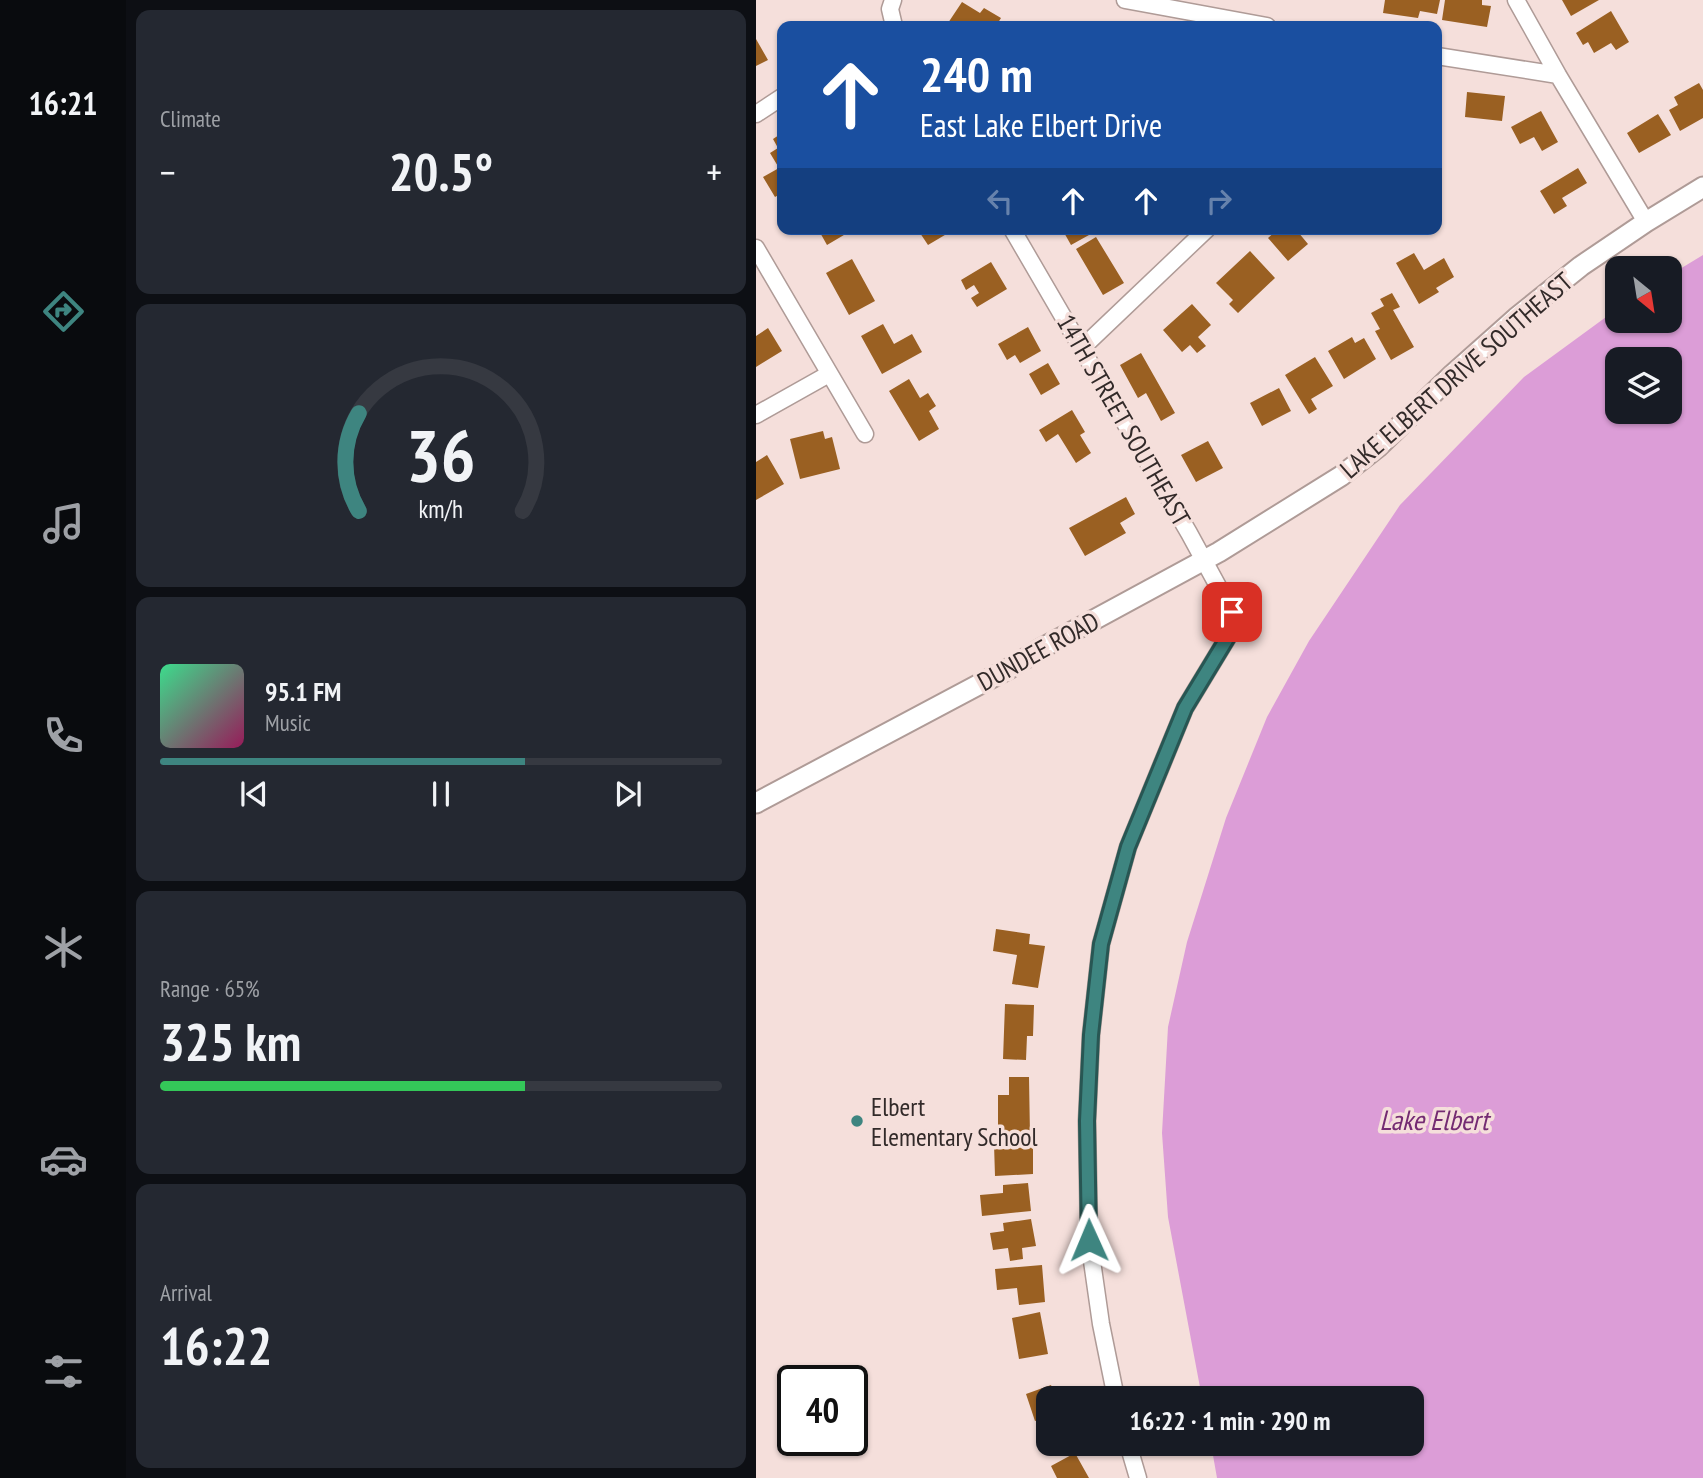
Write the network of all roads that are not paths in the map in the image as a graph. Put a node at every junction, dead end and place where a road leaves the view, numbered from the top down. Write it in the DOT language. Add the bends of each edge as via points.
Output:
graph roads {
  1 [pos="893,0"];
  2 [pos="1125,0"];
  3 [pos="1516,0"];
  4 [pos="893,21"];
  5 [pos="1240,21"];
  6 [pos="1442,57"];
  7 [pos="1558,75"];
  8 [pos="777,99"];
  9 [pos="756,114"];
  10 [pos="1703,187"];
  11 [pos="1646,222"];
  12 [pos="1016,235"];
  13 [pos="1201,235"];
  14 [pos="756,248"];
  15 [pos="1082,348"];
  16 [pos="829,374"];
  17 [pos="756,415"];
  18 [pos="865,435"];
  19 [pos="1315,492"];
  20 [pos="1205,560"];
  21 [pos="756,803"];
  22 [pos="1114,1386"];
  23 [pos="1132,1456"];
  24 [pos="1138,1478"];
  1 -- 4 [label="street"];
  2 -- 5 [label="street"];
  3 -- 7 [label="street"];
  6 -- 7 [label="street"];
  7 -- 11 [label="street"];
  8 -- 9 [label="street"];
  10 -- 11 [label="main road, LAKE ELBERT DRIVE SOUTHEAST"];
  11 -- 19 [label="main road, LAKE ELBERT DRIVE SOUTHEAST" via="1516,318 1378,447"];
  12 -- 15 [label="street, 14TH STREET SOUTHEAST"];
  13 -- 15 [label="street"];
  14 -- 16 [label="street"];
  15 -- 20 [label="street, 14TH STREET SOUTHEAST"];
  16 -- 17 [label="street"];
  16 -- 18 [label="street"];
  19 -- 20 [label="main road, DUNDEE ROAD"];
  20 -- 21 [label="main road, DUNDEE ROAD"];
  20 -- 22 [label="street, 14TH STREET SOUTHEAST" via="1232,612 1231,632 1185,708 1128,847 1101,944 1087,1121 1089,1240"];
  23 -- 24 [label="street"];
}
